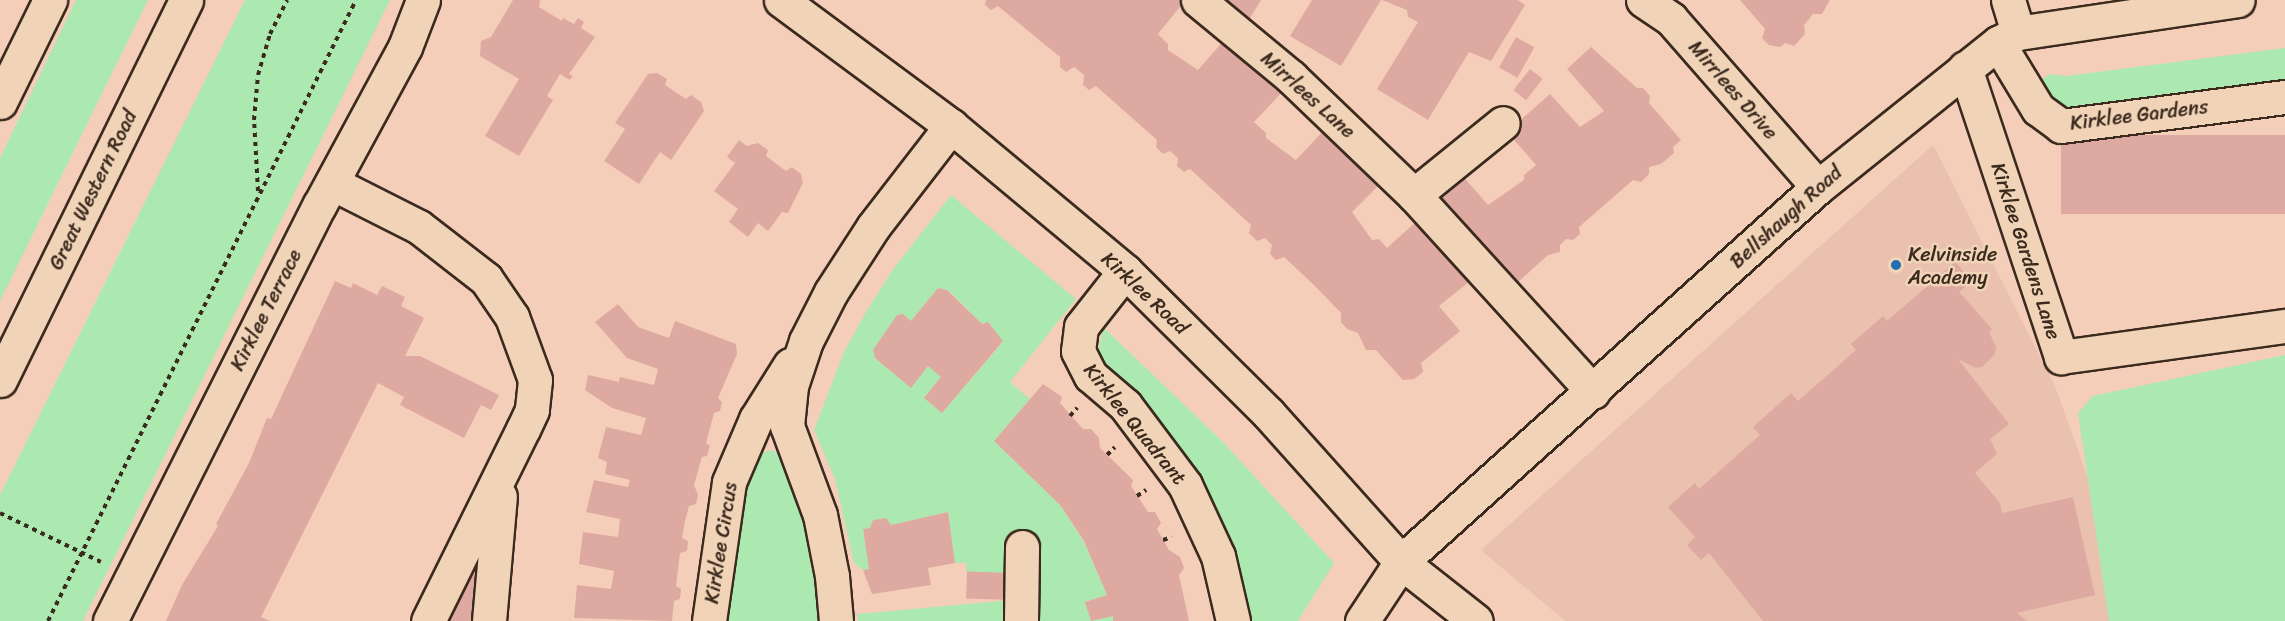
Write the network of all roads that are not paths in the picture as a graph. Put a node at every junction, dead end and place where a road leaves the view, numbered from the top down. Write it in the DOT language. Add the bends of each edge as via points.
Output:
graph roads {
  1 [pos="50,0"];
  2 [pos="186,0"];
  3 [pos="423,0"];
  4 [pos="1197,0"];
  5 [pos="1643,0"];
  6 [pos="2008,0"];
  7 [pos="2238,0"];
  8 [pos="796,4"];
  9 [pos="2008,38"];
  10 [pos="1965,68"];
  11 [pos="2285,97"];
  12 [pos="0,102"];
  13 [pos="1503,123"];
  14 [pos="951,126"];
  15 [pos="332,183"];
  16 [pos="1818,187"];
  17 [pos="1414,195"];
  18 [pos="1125,271"];
  19 [pos="2285,326"];
  20 [pos="806,341"];
  21 [pos="0,380"];
  22 [pos="1593,392"];
  23 [pos="514,448"];
  24 [pos="1022,547"];
  25 [pos="1401,562"];
  26 [pos="110,621"];
  27 [pos="428,621"];
  28 [pos="489,621"];
  29 [pos="709,621"];
  30 [pos="836,621"];
  31 [pos="1022,621"];
  32 [pos="1233,621"];
  33 [pos="1362,621"];
  34 [pos="1476,621"];
  1 -- 12 [label="street"];
  2 -- 21 [label="street, Great Western Road"];
  3 -- 15 [label="street, Kirklee Terrace" via="405,47"];
  4 -- 17 [label="street, Mirrlees Lane" via="1291,77"];
  5 -- 16 [label="street, Mirrlees Drive" via="1671,19"];
  6 -- 9 [label="street, Kirklee Gardens"];
  7 -- 9 [label="street, Bellshaugh Road"];
  8 -- 14 [label="street, Kirklee Road"];
  9 -- 10 [label="street, Bellshaugh Road"];
  9 -- 11 [label="street, Kirklee Gardens" via="2038,109 2061,126"];
  10 -- 16 [label="street, Bellshaugh Road"];
  10 -- 19 [label="street, Kirklee Gardens Lane" via="2061,357"];
  13 -- 17 [label="street"];
  14 -- 18 [label="street, Kirklee Road"];
  14 -- 20 [label="street, Kirklee Circus" via="873,227 831,292"];
  15 -- 23 [label="street" via="419,227 469,264 500,297 520,334 535,380 532,410"];
  15 -- 26 [label="street, Kirklee Terrace"];
  16 -- 22 [label="street, Bellshaugh Road"];
  17 -- 22 [label="street, Mirrlees Lane"];
  18 -- 25 [label="street, Kirklee Road" via="1268,413"];
  18 -- 32 [label="street, Kirklee Quadrant" via="1081,327 1078,351 1091,376 1125,405 1185,485 1218,556"];
  20 -- 29 [label="street, Kirklee Circus" via="767,398 729,482"];
  20 -- 30 [label="street, Kirklee Circus" via="791,386 787,426 820,515"];
  22 -- 25 [label="street, Bellshaugh Road"];
  23 -- 27 [label="street"];
  23 -- 28 [label="street" via="498,504"];
  24 -- 31 [label="street"];
  25 -- 33 [label="street, Bellshaugh Road"];
  25 -- 34 [label="street, Kirklee Road"];
}
